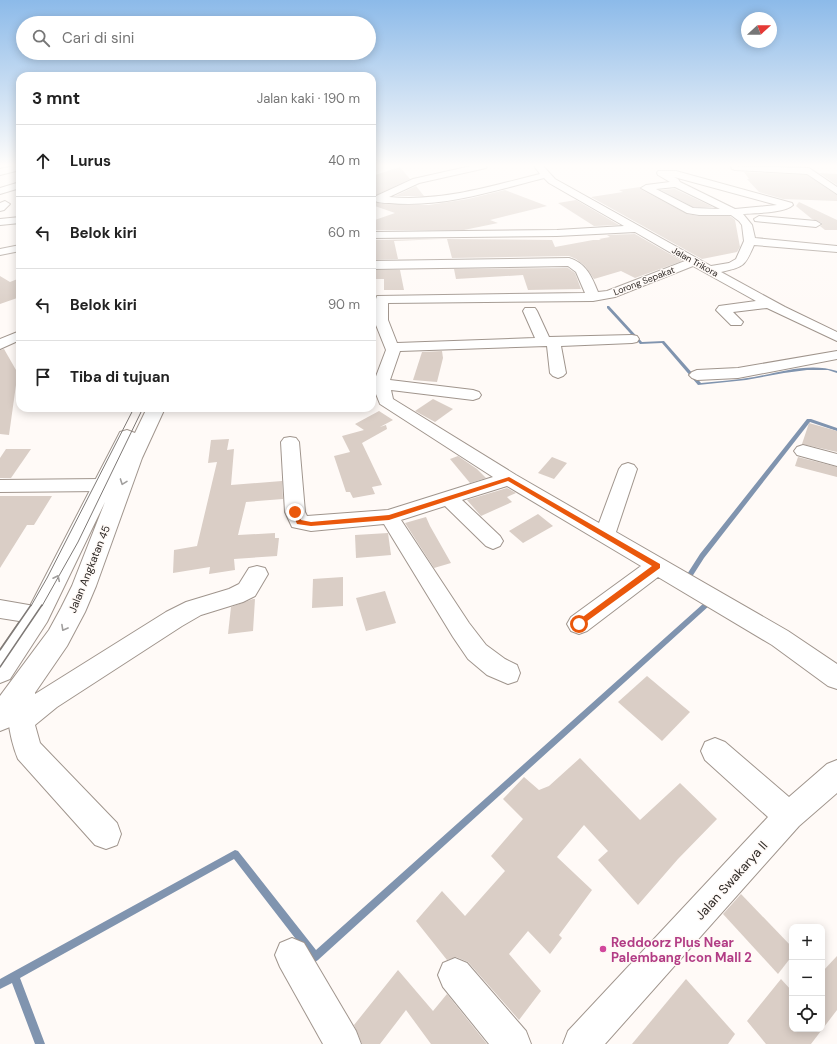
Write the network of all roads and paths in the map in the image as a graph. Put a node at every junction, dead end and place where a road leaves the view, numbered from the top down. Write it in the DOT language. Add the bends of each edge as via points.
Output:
graph roads {
  1 [pos="612,215"];
  2 [pos="737,215"];
  3 [pos="743,219"];
  4 [pos="0,222"];
  5 [pos="16,223"];
  6 [pos="816,224"];
  7 [pos="635,228"];
  8 [pos="376,235"];
  9 [pos="750,241"];
  10 [pos="16,249"];
  11 [pos="837,249"];
  12 [pos="0,252"];
  13 [pos="693,262"];
  14 [pos="376,265"];
  15 [pos="709,270"];
  16 [pos="593,297"];
  17 [pos="377,299"];
  18 [pos="768,304"];
  19 [pos="530,311"];
  20 [pos="736,322"];
  21 [pos="16,337"];
  22 [pos="837,337"];
  23 [pos="632,339"];
  24 [pos="548,341"];
  25 [pos="0,345"];
  26 [pos="393,347"];
  27 [pos="837,355"];
  28 [pos="558,373"];
  29 [pos="697,375"];
  30 [pos="376,384"];
  31 [pos="473,395"];
  32 [pos="139,412"];
  33 [pos="154,412"];
  34 [pos="290,442"];
  35 [pos="803,451"];
  36 [pos="837,460"];
  37 [pos="628,469"];
  38 [pos="509,479"];
  39 [pos="102,485"];
  40 [pos="0,486"];
  41 [pos="449,498"];
  42 [pos="389,518"];
  43 [pos="605,535"];
  44 [pos="493,542"];
  45 [pos="666,571"];
  46 [pos="257,574"];
  47 [pos="0,609"];
  48 [pos="38,615"];
  49 [pos="579,624"];
  50 [pos="0,671"];
  51 [pos="508,673"];
  52 [pos="837,678"];
  53 [pos="22,688"];
  54 [pos="10,719"];
  55 [pos="715,751"];
  56 [pos="837,774"];
  57 [pos="789,816"];
  58 [pos="106,834"];
  59 [pos="292,955"];
  60 [pos="455,975"];
  61 [pos="343,1044"];
  62 [pos="514,1044"];
  63 [pos="581,1044"];
  1 -- 7 [label="street, Jalan Trikora"];
  2 -- 3 [label="street"];
  3 -- 6 [label="street" via="779,218"];
  3 -- 9 [label="street"];
  4 -- 5 [label="street"];
  7 -- 8 [label="street" via="557,233"];
  7 -- 13 [label="street, Jalan Trikora"];
  9 -- 11 [label="street"];
  9 -- 15 [label="street" via="741,261 732,266"];
  10 -- 12 [label="street"];
  13 -- 15 [label="street, Jalan Trikora"];
  13 -- 16 [label="street, Lorong Sepakat" via="610,294"];
  14 -- 16 [label="street" via="574,262 585,278"];
  15 -- 18 [label="street, Jalan Trikora"];
  16 -- 17 [label="street, Lorong Sepakat"];
  17 -- 26 [label="street" via="381,320"];
  18 -- 20 [label="street" via="723,310"];
  18 -- 22 [label="street, Jalan Trikora"];
  19 -- 24 [label="street"];
  21 -- 25 [label="street"];
  23 -- 24 [label="street"];
  24 -- 26 [label="street"];
  24 -- 28 [label="street"];
  26 -- 30 [label="street"];
  27 -- 29 [label="street" via="738,373"];
  30 -- 31 [label="street"];
  30 -- 38 [label="street" via="386,401"];
  32 -- 39 [label="main road, Jalan Angkatan 45"];
  33 -- 53 [label="main road, Jalan Angkatan 45, one-way" via="132,458 72,612 58,638"];
  34 -- 42 [label="street" via="295,512 299,522 311,524"];
  35 -- 36 [label="street"];
  37 -- 43 [label="street"];
  38 -- 41 [label="street"];
  38 -- 43 [label="street"];
  39 -- 40 [label="street"];
  48 -- 39 [label="main road, Jalan Angkatan 45, one-way"];
  41 -- 42 [label="street"];
  41 -- 44 [label="street"];
  42 -- 51 [label="street" via="477,652"];
  43 -- 45 [label="street"];
  45 -- 49 [label="street"];
  45 -- 52 [label="street" via="780,638"];
  46 -- 54 [label="street" via="246,590 235,596 194,608 48,699"];
  47 -- 48 [label="street"];
  48 -- 50 [label="main road, Jalan Angkatan 45"];
  53 -- 54 [label="street"];
  54 -- 58 [label="street" via="28,750"];
  55 -- 57 [label="street"];
  56 -- 57 [label="street, Jalan Swakarya II"];
  57 -- 63 [label="street, Jalan Swakarya II"];
  59 -- 61 [label="street"];
  60 -- 62 [label="street"];
}
